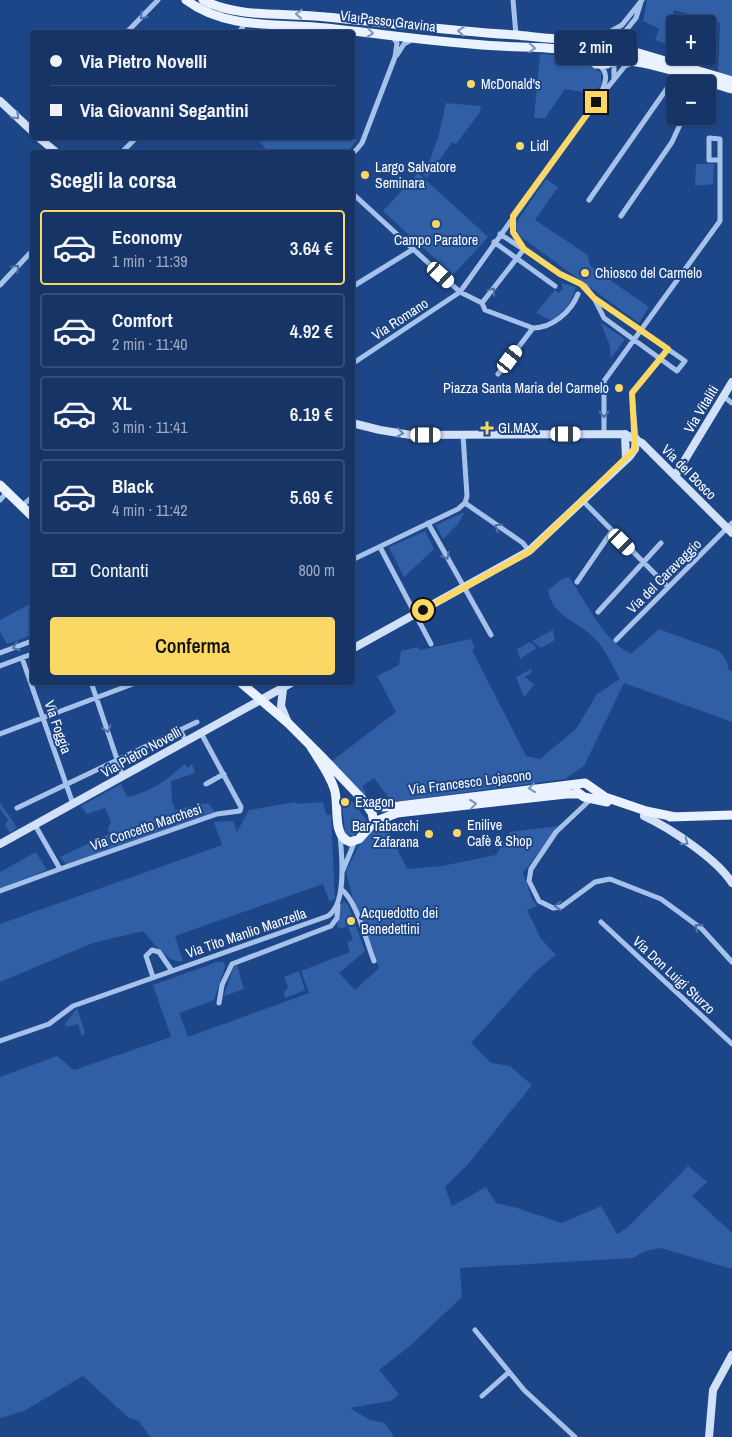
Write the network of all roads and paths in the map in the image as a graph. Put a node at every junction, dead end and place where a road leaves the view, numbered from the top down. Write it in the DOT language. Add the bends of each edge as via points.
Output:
graph roads {
  1 [pos="158,0"];
  2 [pos="186,0"];
  3 [pos="203,0"];
  4 [pos="513,0"];
  5 [pos="642,0"];
  6 [pos="248,12"];
  7 [pos="247,22"];
  8 [pos="129,30"];
  9 [pos="241,30"];
  10 [pos="341,30"];
  11 [pos="355,32"];
  12 [pos="516,35"];
  13 [pos="392,36"];
  14 [pos="598,37"];
  15 [pos="415,38"];
  16 [pos="615,45"];
  17 [pos="395,57"];
  18 [pos="590,58"];
  19 [pos="613,60"];
  20 [pos="639,63"];
  21 [pos="598,65"];
  22 [pos="677,74"];
  23 [pos="732,81"];
  24 [pos="612,83"];
  25 [pos="732,89"];
  26 [pos="666,91"];
  27 [pos="0,101"];
  28 [pos="596,102"];
  29 [pos="680,125"];
  30 [pos="30,129"];
  31 [pos="42,140"];
  32 [pos="134,140"];
  33 [pos="54,150"];
  34 [pos="124,150"];
  35 [pos="355,151"];
  36 [pos="720,160"];
  37 [pos="355,196"];
  38 [pos="590,200"];
  39 [pos="513,216"];
  40 [pos="621,216"];
  41 [pos="500,234"];
  42 [pos="494,242"];
  43 [pos="524,249"];
  44 [pos="412,250"];
  45 [pos="30,253"];
  46 [pos="516,259"];
  47 [pos="0,285"];
  48 [pos="355,285"];
  49 [pos="555,286"];
  50 [pos="460,292"];
  51 [pos="578,294"];
  52 [pos="594,298"];
  53 [pos="482,303"];
  54 [pos="533,328"];
  55 [pos="641,330"];
  56 [pos="634,340"];
  57 [pos="668,349"];
  58 [pos="660,359"];
  59 [pos="355,362"];
  60 [pos="498,374"];
  61 [pos="732,382"];
  62 [pos="723,396"];
  63 [pos="732,403"];
  64 [pos="355,424"];
  65 [pos="604,434"];
  66 [pos="625,434"];
  67 [pos="463,435"];
  68 [pos="639,441"];
  69 [pos="626,459"];
  70 [pos="675,476"];
  71 [pos="0,485"];
  72 [pos="3,496"];
  73 [pos="30,499"];
  74 [pos="582,500"];
  75 [pos="465,503"];
  76 [pos="22,507"];
  77 [pos="30,514"];
  78 [pos="428,523"];
  79 [pos="730,528"];
  80 [pos="612,531"];
  81 [pos="661,543"];
  82 [pos="380,547"];
  83 [pos="529,552"];
  84 [pos="355,559"];
  85 [pos="643,562"];
  86 [pos="577,582"];
  87 [pos="668,587"];
  88 [pos="464,588"];
  89 [pos="598,612"];
  90 [pos="416,614"];
  91 [pos="491,635"];
  92 [pos="616,640"];
  93 [pos="30,643"];
  94 [pos="432,644"];
  95 [pos="355,647"];
  96 [pos="0,654"];
  97 [pos="30,655"];
  98 [pos="22,658"];
  99 [pos="0,666"];
  100 [pos="30,681"];
  101 [pos="31,685"];
  102 [pos="92,685"];
  103 [pos="130,685"];
  104 [pos="244,685"];
  105 [pos="289,685"];
  106 [pos="283,689"];
  107 [pos="96,698"];
  108 [pos="261,700"];
  109 [pos="43,718"];
  110 [pos="197,722"];
  111 [pos="288,723"];
  112 [pos="180,730"];
  113 [pos="201,733"];
  114 [pos="0,734"];
  115 [pos="186,742"];
  116 [pos="310,747"];
  117 [pos="117,760"];
  118 [pos="224,774"];
  119 [pos="123,777"];
  120 [pos="580,783"];
  121 [pos="206,784"];
  122 [pos="66,785"];
  123 [pos="351,790"];
  124 [pos="580,794"];
  125 [pos="593,794"];
  126 [pos="337,797"];
  127 [pos="364,801"];
  128 [pos="74,804"];
  129 [pos="17,808"];
  130 [pos="732,815"];
  131 [pos="644,816"];
  132 [pos="675,817"];
  133 [pos="374,822"];
  134 [pos="35,825"];
  135 [pos="339,833"];
  136 [pos="355,841"];
  137 [pos="0,844"];
  138 [pos="60,869"];
  139 [pos="341,876"];
  140 [pos="732,883"];
  141 [pos="341,889"];
  142 [pos="0,891"];
  143 [pos="338,902"];
  144 [pos="328,916"];
  145 [pos="601,922"];
  146 [pos="328,928"];
  147 [pos="374,961"];
  148 [pos="732,962"];
  149 [pos="172,971"];
  150 [pos="153,977"];
  151 [pos="219,1002"];
  152 [pos="0,1041"];
  153 [pos="732,1044"];
  154 [pos="475,1330"];
  155 [pos="732,1355"];
  156 [pos="509,1372"];
  157 [pos="482,1396"];
  158 [pos="709,1435"];
  159 [pos="575,1437"];
  1 -- 8 [label="street, one-way"];
  2 -- 7 [label="main road, Via Passo Gravina" via="208,13"];
  3 -- 6 [label="main road, Via Passo Gravina"];
  4 -- 12 [label="street"];
  5 -- 14 [label="street" via="622,25"];
  5 -- 16 [label="street" via="636,18"];
  6 -- 7 [label="street"];
  12 -- 6 [label="main road, Via Passo Gravina, one-way" via="324,16"];
  7 -- 9 [label="street"];
  7 -- 10 [label="main road, Via Passo Gravina, one-way"];
  11 -- 13 [label="main road, Via Passo Gravina, one-way"];
  12 -- 14 [label="main road, Via Passo Gravina"];
  13 -- 15 [label="main road, Via Passo Gravina"];
  13 -- 17 [label="street" via="397,43"];
  14 -- 16 [label="main road" via="609,39"];
  14 -- 18 [label="main road" via="589,45"];
  15 -- 17 [label="street" via="404,44"];
  15 -- 18 [label="main road, Via Passo Gravina, one-way" via="556,49"];
  16 -- 19 [label="main road"];
  16 -- 23 [label="main road"];
  17 -- 35 [label="street" via="364,139"];
  18 -- 21 [label="main road"];
  19 -- 20 [label="main road"];
  19 -- 21 [label="main road"];
  19 -- 24 [label="street" via="616,72"];
  20 -- 22 [label="main road"];
  20 -- 24 [label="street" via="625,66"];
  21 -- 28 [label="street" via="605,72 606,79"];
  22 -- 25 [label="main road"];
  24 -- 28 [label="street"];
  26 -- 38 [label="street"];
  27 -- 30 [label="main road, one-way"];
  28 -- 39 [label="street"];
  29 -- 40 [label="street" via="672,142"];
  31 -- 33 [label="main road"];
  32 -- 34 [label="street"];
  36 -- 36 [label="street" via="720,139 709,138 709,160"];
  36 -- 55 [label="street" via="720,220"];
  37 -- 44 [label="street"];
  39 -- 41 [label="street"];
  39 -- 43 [label="street" via="513,232"];
  41 -- 42 [label="street"];
  41 -- 43 [label="street"];
  42 -- 46 [label="street"];
  42 -- 50 [label="street"];
  43 -- 46 [label="street"];
  43 -- 52 [label="street" via="581,284"];
  44 -- 48 [label="street"];
  44 -- 50 [label="street"];
  47 -- 45 [label="street, one-way"];
  46 -- 49 [label="street"];
  53 -- 46 [label="street, one-way"];
  50 -- 53 [label="street"];
  50 -- 59 [label="street, Via Romano"];
  51 -- 54 [label="street" via="553,323"];
  52 -- 55 [label="street"];
  52 -- 56 [label="street" via="604,318"];
  53 -- 54 [label="street" via="485,310"];
  54 -- 60 [label="street"];
  55 -- 56 [label="street"];
  55 -- 57 [label="street"];
  56 -- 58 [label="street"];
  56 -- 65 [label="street, one-way" via="604,381"];
  57 -- 58 [label="street"];
  57 -- 58 [label="street" via="684,361 677,371"];
  58 -- 68 [label="street" via="632,393"];
  61 -- 62 [label="main road, Via Vitaliti"];
  62 -- 63 [label="street"];
  62 -- 70 [label="main road, Via Vitaliti"];
  64 -- 67 [label="main road, Via del Bosco, one-way" via="411,435"];
  65 -- 66 [label="main road, Via del Bosco"];
  65 -- 67 [label="main road, Via del Bosco"];
  66 -- 68 [label="main road, Via del Bosco"];
  66 -- 69 [label="main road"];
  67 -- 75 [label="street"];
  68 -- 69 [label="main road"];
  68 -- 70 [label="main road, Via del Bosco"];
  69 -- 74 [label="main road"];
  70 -- 79 [label="main road, Via del Bosco"];
  71 -- 72 [label="main road"];
  72 -- 76 [label="main road"];
  73 -- 76 [label="street"];
  74 -- 80 [label="street"];
  74 -- 83 [label="main road"];
  75 -- 78 [label="street"];
  83 -- 75 [label="street, one-way" via="523,543"];
  76 -- 77 [label="main road"];
  78 -- 82 [label="street"];
  78 -- 88 [label="street, one-way"];
  79 -- 87 [label="street, Via del Caravaggio"];
  80 -- 85 [label="street"];
  80 -- 86 [label="street"];
  81 -- 85 [label="street"];
  82 -- 84 [label="street"];
  82 -- 90 [label="street"];
  83 -- 88 [label="main road"];
  85 -- 87 [label="street"];
  85 -- 89 [label="street"];
  87 -- 92 [label="street, Via del Caravaggio"];
  88 -- 90 [label="main road"];
  88 -- 91 [label="street"];
  90 -- 94 [label="street"];
  90 -- 95 [label="main road"];
  93 -- 96 [label="street, one-way"];
  97 -- 98 [label="street"];
  98 -- 99 [label="street"];
  98 -- 100 [label="street, Via Foggia"];
  101 -- 109 [label="street, Via Foggia"];
  102 -- 107 [label="street"];
  103 -- 107 [label="street"];
  104 -- 108 [label="main road"];
  105 -- 106 [label="main road, Via Pietro Novelli"];
  106 -- 108 [label="main road, Via Pietro Novelli"];
  106 -- 111 [label="main road" via="282,706"];
  107 -- 109 [label="street"];
  107 -- 117 [label="street, one-way"];
  108 -- 111 [label="main road"];
  108 -- 113 [label="main road, Via Pietro Novelli"];
  109 -- 114 [label="street"];
  109 -- 122 [label="street, Via Foggia"];
  110 -- 112 [label="street"];
  111 -- 116 [label="main road"];
  112 -- 115 [label="street"];
  112 -- 117 [label="street"];
  113 -- 115 [label="main road, Via Pietro Novelli"];
  113 -- 118 [label="street"];
  115 -- 119 [label="main road, Via Pietro Novelli"];
  116 -- 123 [label="main road"];
  116 -- 126 [label="main road" via="328,773"];
  117 -- 119 [label="street"];
  117 -- 122 [label="street"];
  118 -- 121 [label="street"];
  118 -- 138 [label="street, Via Concetto Marchesi" via="241,807 240,811 217,814"];
  119 -- 128 [label="main road, Via Pietro Novelli"];
  120 -- 124 [label="main road" via="576,789"];
  120 -- 125 [label="main road" via="591,785"];
  120 -- 127 [label="main road, Via Francesco Lojacono, one-way" via="398,806 383,807"];
  122 -- 128 [label="street, Via Foggia"];
  122 -- 129 [label="street"];
  123 -- 126 [label="main road" via="342,789"];
  123 -- 127 [label="main road"];
  124 -- 125 [label="main road"];
  133 -- 124 [label="main road, Via Francesco Lojacono, one-way" via="397,813"];
  125 -- 131 [label="main road"];
  125 -- 132 [label="main road"];
  148 -- 125 [label="street, one-way" via="702,929 661,899 610,879 595,882 561,907 553,908 539,902 529,881 530,869 556,832"];
  126 -- 135 [label="main road"];
  127 -- 133 [label="main road"];
  128 -- 134 [label="main road, Via Pietro Novelli"];
  130 -- 132 [label="main road"];
  131 -- 132 [label="main road"];
  131 -- 140 [label="main road, one-way" via="722,868"];
  133 -- 136 [label="main road"];
  134 -- 137 [label="main road, Via Pietro Novelli"];
  134 -- 138 [label="street"];
  135 -- 136 [label="main road" via="347,841"];
  135 -- 139 [label="street, Via Tito Manlio Manzella"];
  136 -- 139 [label="street"];
  138 -- 142 [label="street, Via Concetto Marchesi"];
  139 -- 141 [label="street, Via Tito Manlio Manzella"];
  141 -- 143 [label="street, Via Tito Manlio Manzella"];
  141 -- 147 [label="street" via="348,894"];
  143 -- 144 [label="street, Via Tito Manlio Manzella"];
  143 -- 146 [label="street" via="337,918"];
  144 -- 146 [label="street, Via Tito Manlio Manzella"];
  144 -- 149 [label="street, Via Tito Manlio Manzella"];
  145 -- 153 [label="street, Via Don Luigi Sturzo"];
  146 -- 151 [label="street, Via Tito Manlio Manzella" via="232,964 222,985"];
  149 -- 150 [label="street, Via Tito Manlio Manzella"];
  149 -- 150 [label="street, Via Tito Manlio Manzella" via="159,952 152,950 146,956"];
  150 -- 152 [label="street, Via Tito Manlio Manzella" via="73,1006 49,1024"];
  154 -- 156 [label="street"];
  155 -- 158 [label="main road" via="713,1390"];
  156 -- 157 [label="street"];
  156 -- 159 [label="street"];
}
